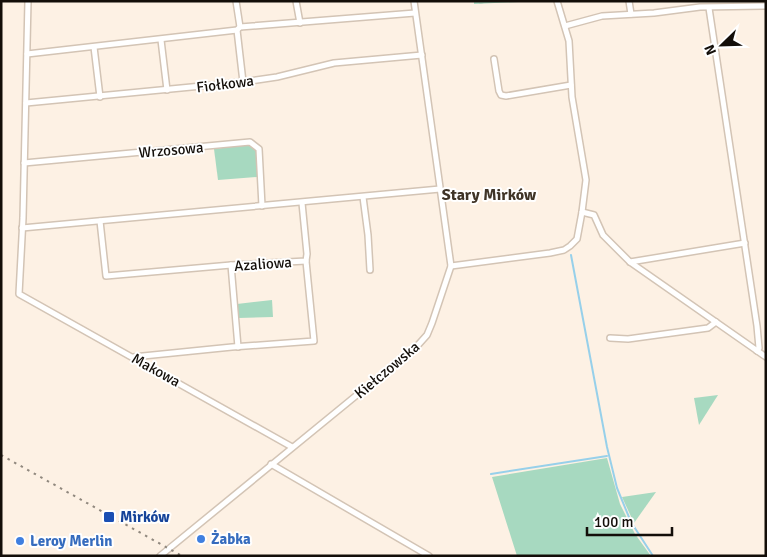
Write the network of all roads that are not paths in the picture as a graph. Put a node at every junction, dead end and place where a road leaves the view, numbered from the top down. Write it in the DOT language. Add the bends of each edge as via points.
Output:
graph roads {
  1 [pos="28,1"];
  2 [pos="236,1"];
  3 [pos="296,1"];
  4 [pos="414,1"];
  5 [pos="557,1"];
  6 [pos="629,1"];
  7 [pos="699,4"];
  8 [pos="766,6"];
  9 [pos="709,8"];
  10 [pos="416,14"];
  11 [pos="631,14"];
  12 [pos="300,23"];
  13 [pos="565,26"];
  14 [pos="239,29"];
  15 [pos="161,40"];
  16 [pos="94,47"];
  17 [pos="27,54"];
  18 [pos="422,55"];
  19 [pos="494,59"];
  20 [pos="243,82"];
  21 [pos="570,85"];
  22 [pos="167,90"];
  23 [pos="100,97"];
  24 [pos="26,103"];
  25 [pos="24,163"];
  26 [pos="440,189"];
  27 [pos="363,197"];
  28 [pos="302,203"];
  29 [pos="262,206"];
  30 [pos="582,212"];
  31 [pos="100,222"];
  32 [pos="22,228"];
  33 [pos="745,243"];
  34 [pos="306,261"];
  35 [pos="630,262"];
  36 [pos="231,265"];
  37 [pos="451,266"];
  38 [pos="370,270"];
  39 [pos="716,322"];
  40 [pos="610,338"];
  41 [pos="238,347"];
  42 [pos="757,351"];
  43 [pos="132,357"];
  44 [pos="766,357"];
  45 [pos="292,447"];
  46 [pos="271,464"];
  47 [pos="160,556"];
  48 [pos="429,556"];
  1 -- 17 [label="street"];
  2 -- 14 [label="street"];
  3 -- 12 [label="street"];
  4 -- 10 [label="street"];
  5 -- 13 [label="street"];
  6 -- 11 [label="street"];
  7 -- 9 [label="street"];
  7 -- 11 [label="street"];
  8 -- 9 [label="street"];
  9 -- 33 [label="street"];
  10 -- 12 [label="street"];
  10 -- 18 [label="street"];
  11 -- 13 [label="street" via="602,16"];
  12 -- 14 [label="street"];
  13 -- 21 [label="street" via="570,52"];
  14 -- 15 [label="street"];
  14 -- 20 [label="street"];
  15 -- 16 [label="street"];
  15 -- 22 [label="street"];
  16 -- 17 [label="street"];
  16 -- 23 [label="street"];
  17 -- 24 [label="street"];
  18 -- 20 [label="street, Fiołkowa" via="334,63 277,78"];
  18 -- 26 [label="street"];
  19 -- 21 [label="street" via="501,96"];
  20 -- 22 [label="street, Fiołkowa"];
  21 -- 30 [label="street" via="586,173"];
  22 -- 23 [label="street, Fiołkowa"];
  23 -- 24 [label="street, Fiołkowa"];
  24 -- 25 [label="street"];
  25 -- 29 [label="street, Wrzosowa" via="250,142 259,149"];
  25 -- 32 [label="street"];
  26 -- 27 [label="street"];
  26 -- 37 [label="street"];
  27 -- 28 [label="street"];
  27 -- 38 [label="street"];
  28 -- 29 [label="street"];
  28 -- 34 [label="street, Azaliowa"];
  29 -- 31 [label="street"];
  30 -- 35 [label="street" via="594,215 603,235"];
  30 -- 37 [label="street" via="577,239 564,250"];
  31 -- 32 [label="street"];
  31 -- 36 [label="street, Azaliowa" via="106,276"];
  32 -- 43 [label="street, Makowa" via="19,294"];
  33 -- 35 [label="street"];
  33 -- 42 [label="street" via="759,342"];
  34 -- 36 [label="street, Azaliowa"];
  34 -- 41 [label="street" via="314,341"];
  35 -- 39 [label="street"];
  36 -- 41 [label="street"];
  37 -- 45 [label="street, Kiełczowska" via="425,338"];
  39 -- 40 [label="street" via="708,328 628,339"];
  39 -- 42 [label="street"];
  41 -- 43 [label="street"];
  42 -- 44 [label="street"];
  43 -- 45 [label="street, Makowa"];
  45 -- 46 [label="street, Kiełczowska"];
  46 -- 47 [label="street, Kiełczowska"];
  46 -- 48 [label="street"];
}
